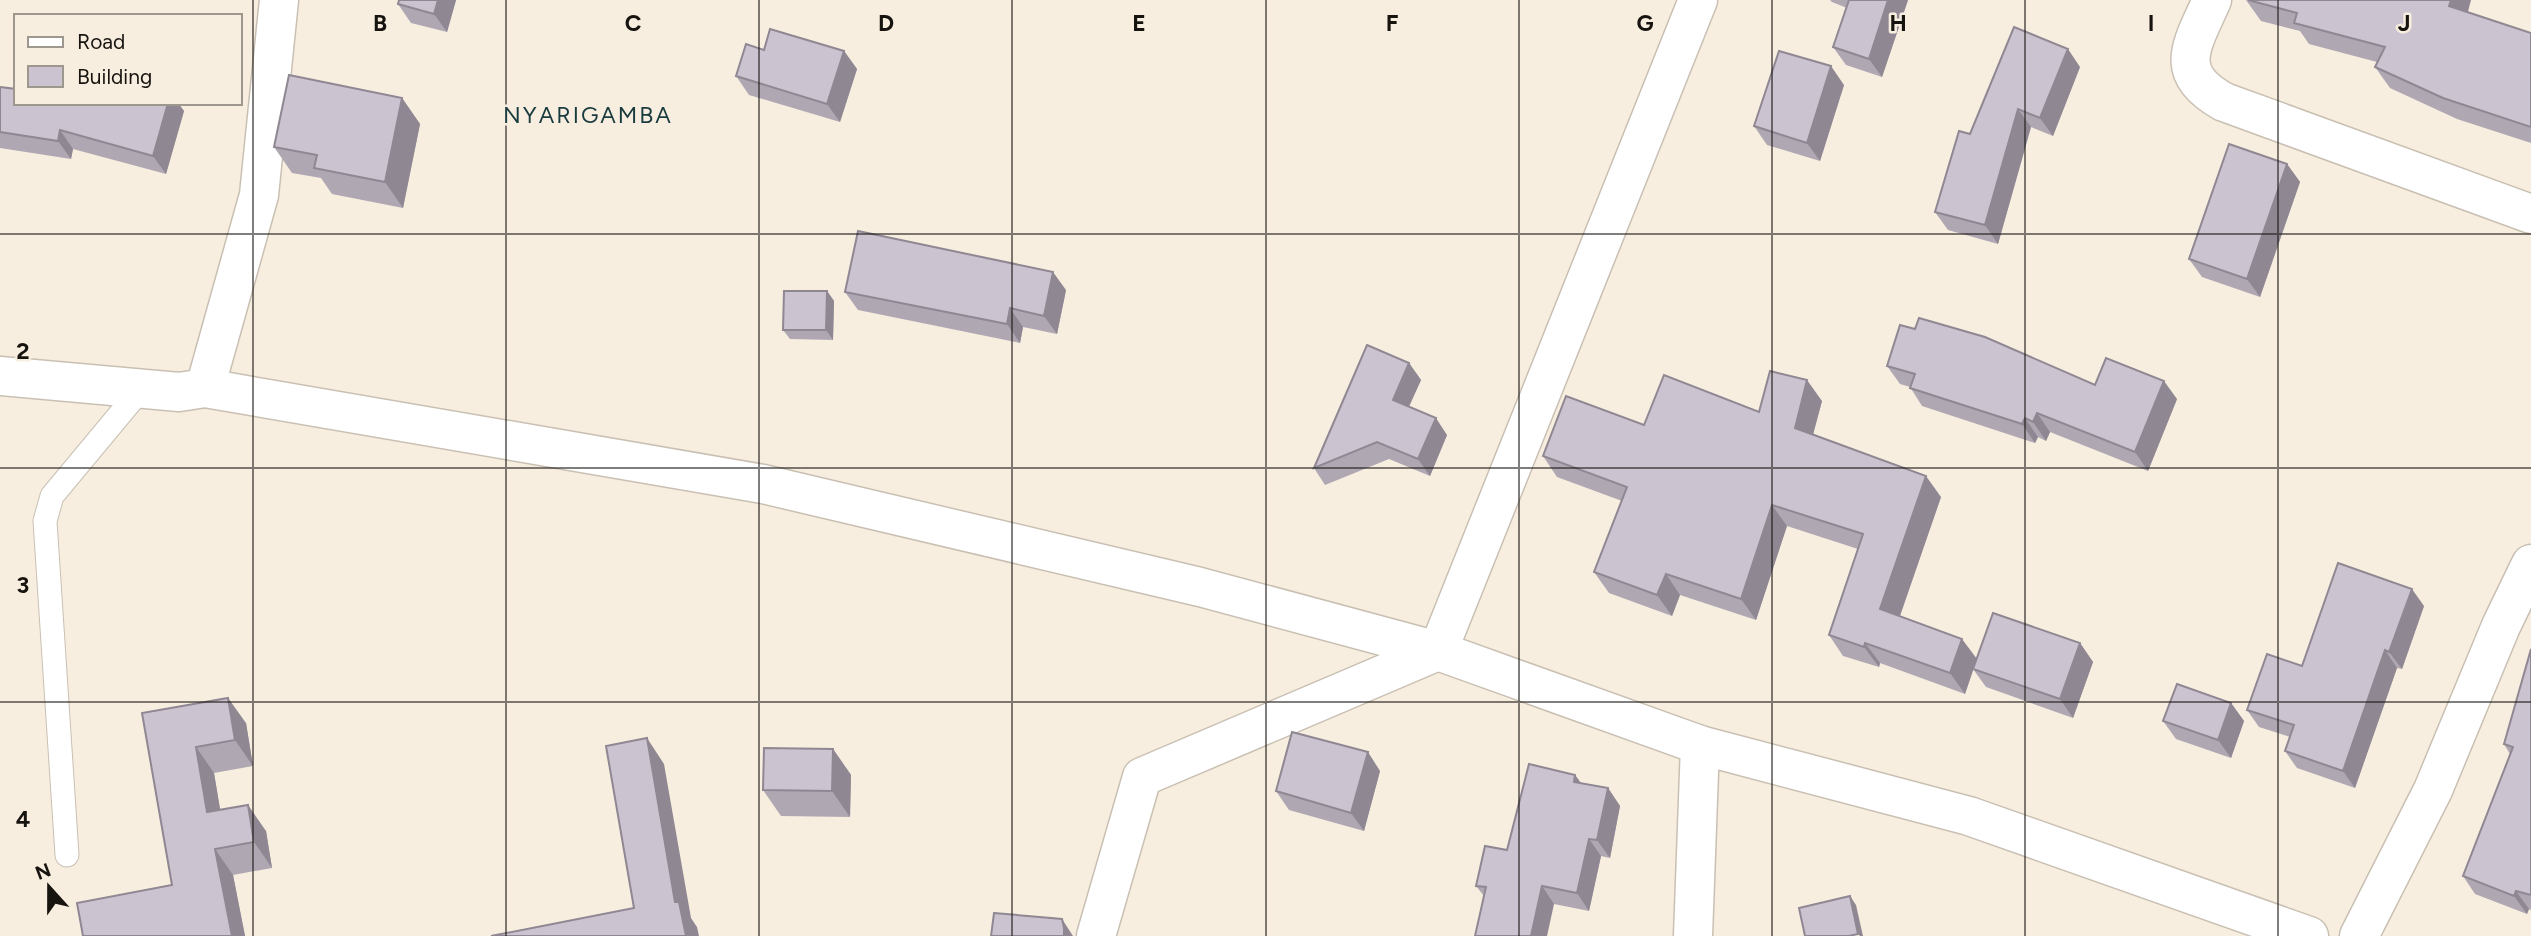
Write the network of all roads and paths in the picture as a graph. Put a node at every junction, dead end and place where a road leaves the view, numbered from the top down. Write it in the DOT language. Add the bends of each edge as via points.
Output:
graph roads {
  1 [pos="279,0"];
  2 [pos="1698,0"];
  3 [pos="2212,0"];
  4 [pos="2531,214"];
  5 [pos="0,376"];
  6 [pos="141,388"];
  7 [pos="205,388"];
  8 [pos="2531,564"];
  9 [pos="1438,650"];
  10 [pos="1700,745"];
  11 [pos="67,855"];
  12 [pos="1096,936"];
  13 [pos="1693,936"];
  14 [pos="2309,936"];
  15 [pos="2359,936"];
  1 -- 7 [label="street" via="259,195"];
  2 -- 9 [label="street"];
  3 -- 4 [label="street" via="2190,49 2190,71 2202,90"];
  5 -- 6 [label="street"];
  6 -- 7 [label="street" via="179,392"];
  6 -- 11 [label="lane" via="52,496 45,521"];
  7 -- 9 [label="street" via="763,484 1200,587"];
  8 -- 15 [label="street" via="2433,790"];
  9 -- 10 [label="street"];
  9 -- 12 [label="street" via="1142,777"];
  10 -- 13 [label="street"];
  10 -- 14 [label="street" via="1969,816"];
}
